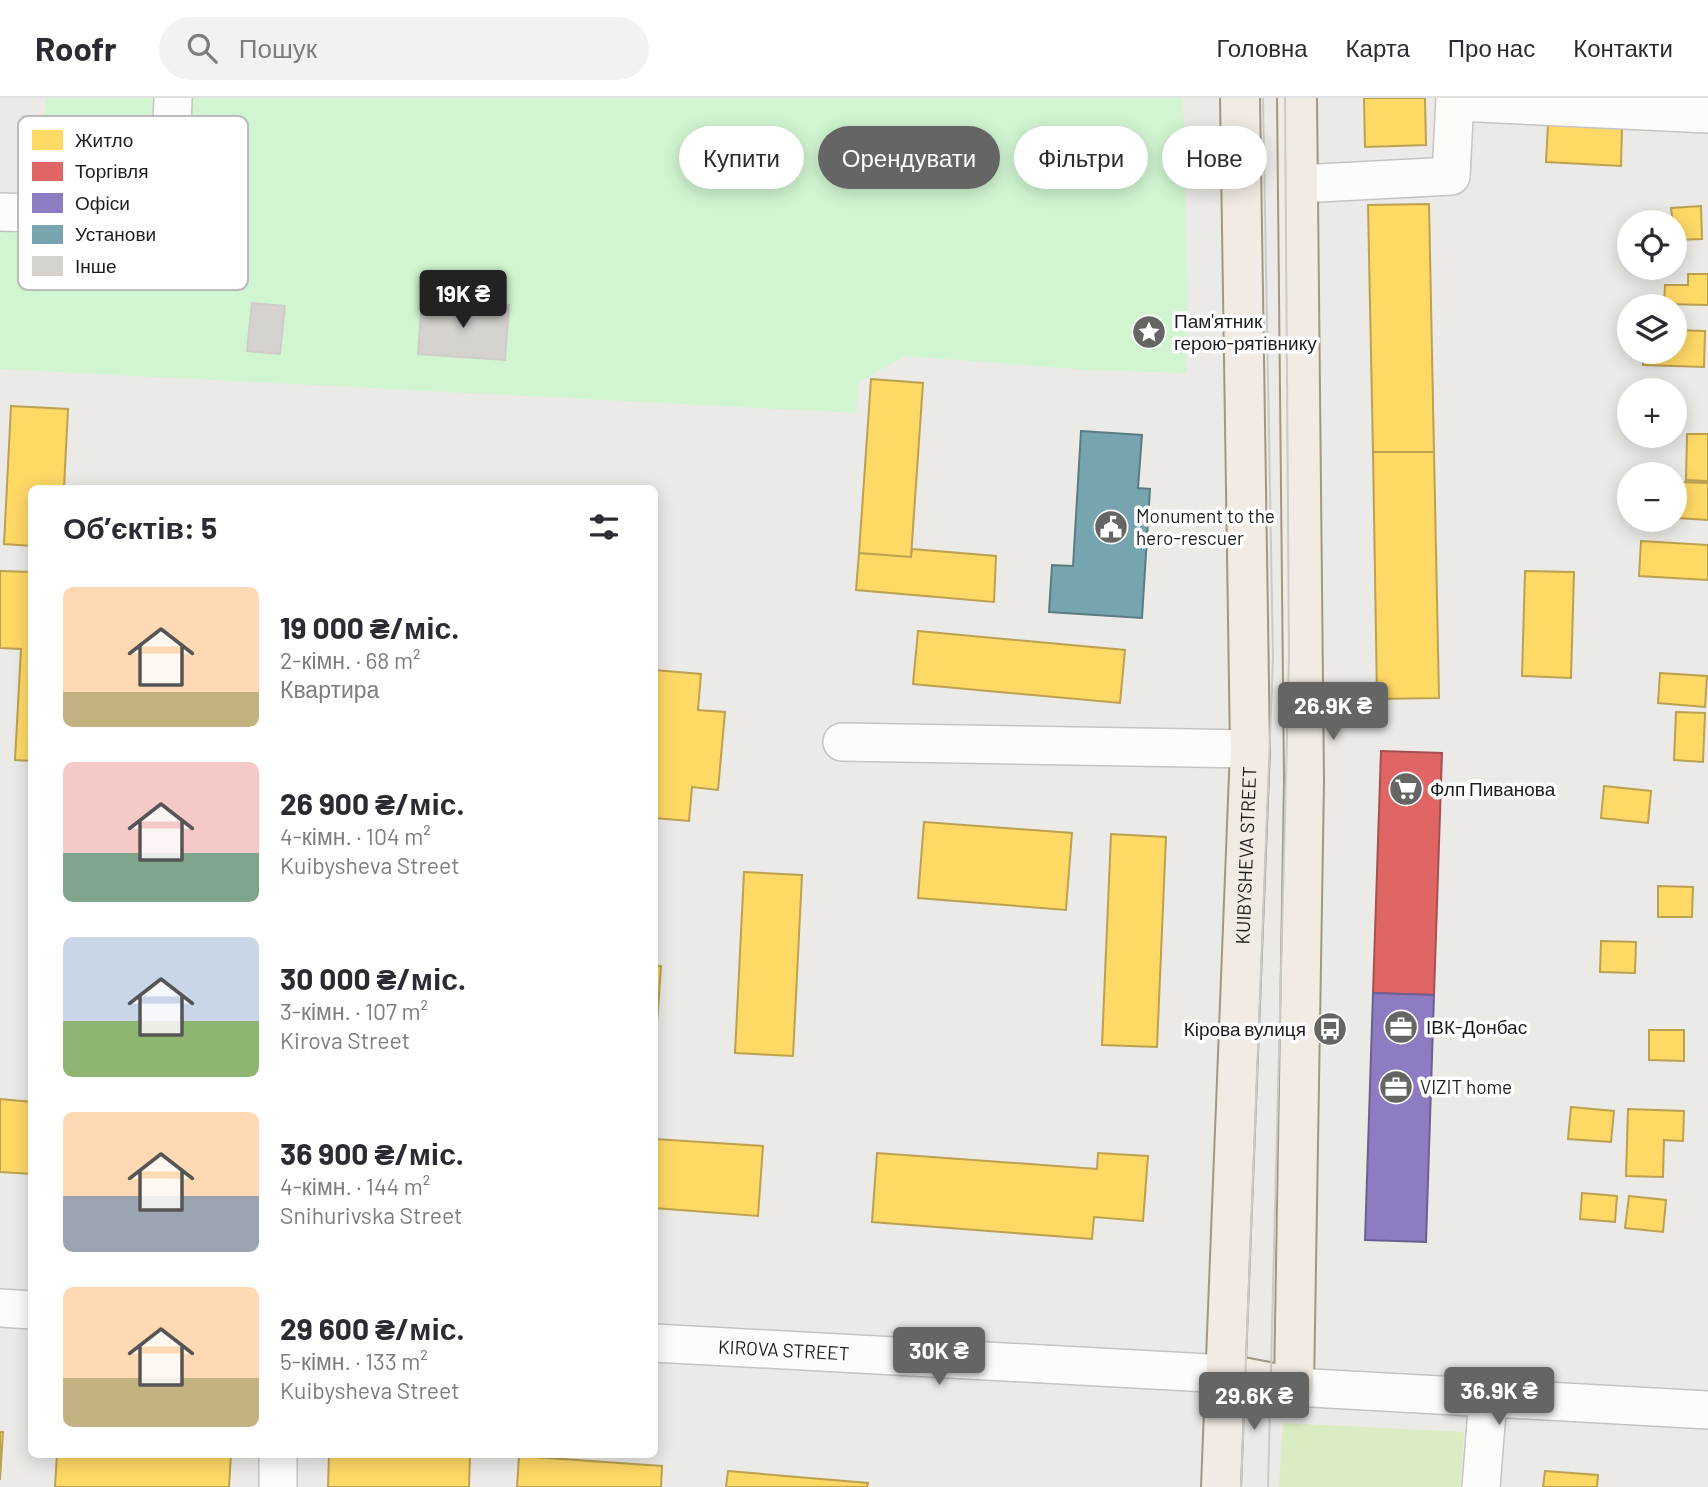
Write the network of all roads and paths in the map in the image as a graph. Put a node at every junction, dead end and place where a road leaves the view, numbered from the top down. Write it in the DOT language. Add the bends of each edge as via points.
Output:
graph roads {
  1 [pos="173,98"];
  2 [pos="1240,98"];
  3 [pos="1297,98"];
  4 [pos="1455,100"];
  5 [pos="1708,114"];
  6 [pos="172,116"];
  7 [pos="1300,184"];
  8 [pos="0,212"];
  9 [pos="18,213"];
  10 [pos="842,742"];
  11 [pos="1250,749"];
  12 [pos="0,1308"];
  13 [pos="28,1310"];
  14 [pos="658,1343"];
  15 [pos="1227,1374"];
  16 [pos="1294,1387"];
  17 [pos="1488,1398"];
  18 [pos="1708,1410"];
  19 [pos="278,1458"];
  20 [pos="278,1487"];
  21 [pos="1221,1487"];
  22 [pos="1481,1487"];
  1 -- 6 [label="street"];
  2 -- 11 [label="main road, KUIBYSHEVA STREET"];
  3 -- 7 [label="main road"];
  4 -- 5 [label="street"];
  4 -- 7 [label="street" via="1451,176"];
  7 -- 16 [label="main road" via="1304,781"];
  8 -- 9 [label="street"];
  10 -- 11 [label="street"];
  11 -- 15 [label="main road, KUIBYSHEVA STREET"];
  12 -- 13 [label="street"];
  14 -- 15 [label="street, KIROVA STREET"];
  15 -- 16 [label="main road, KIROVA STREET"];
  15 -- 21 [label="main road, KUIBYSHEVA STREET"];
  16 -- 17 [label="street, KIROVA STREET"];
  17 -- 18 [label="street, KIROVA STREET"];
  17 -- 22 [label="street"];
  19 -- 20 [label="street"];
}
